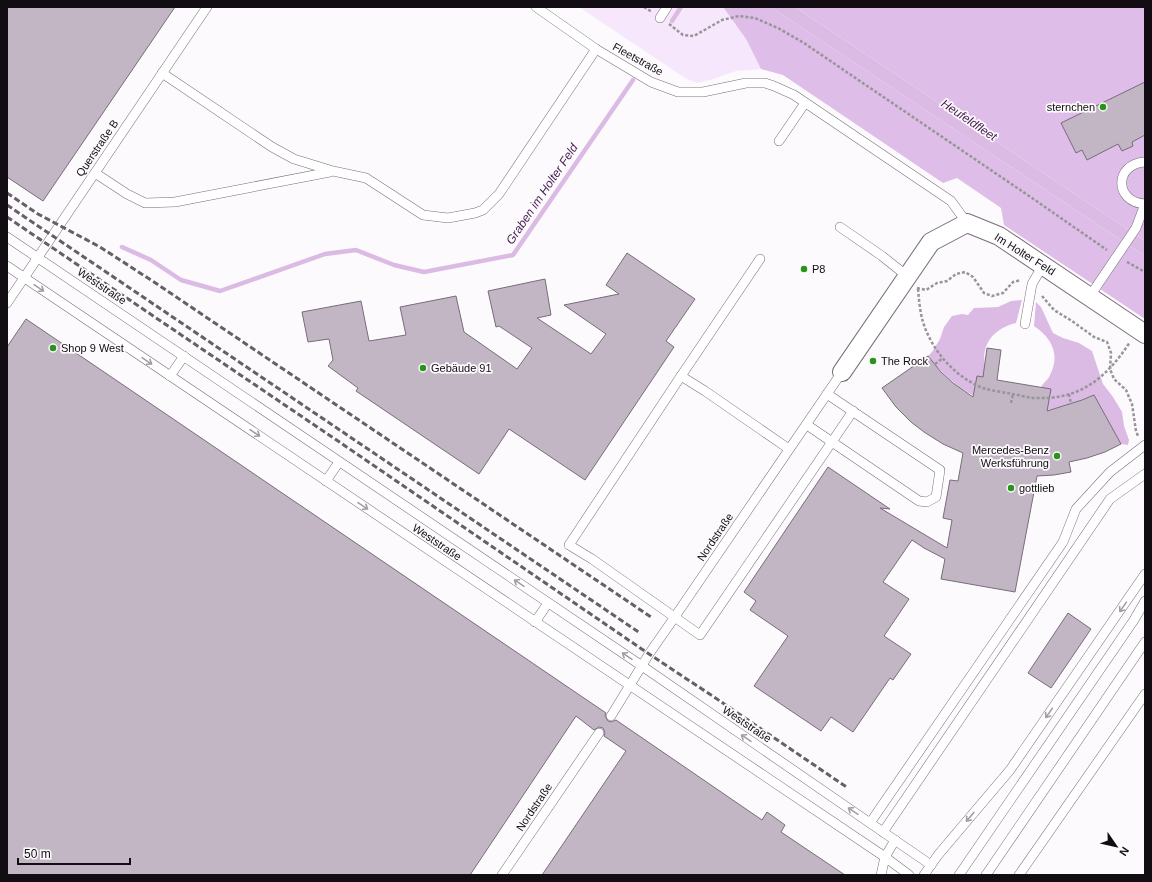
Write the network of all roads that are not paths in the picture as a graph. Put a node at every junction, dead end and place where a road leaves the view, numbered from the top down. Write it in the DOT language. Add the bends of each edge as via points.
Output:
graph roads {
  1 [pos="207,7"];
  2 [pos="536,7"];
  3 [pos="667,7"];
  4 [pos="661,17"];
  5 [pos="596,49"];
  6 [pos="162,73"];
  7 [pos="805,103"];
  8 [pos="779,141"];
  9 [pos="1145,162"];
  10 [pos="333,171"];
  11 [pos="95,173"];
  12 [pos="1145,204"];
  13 [pos="967,223"];
  14 [pos="840,228"];
  15 [pos="7,237"];
  16 [pos="37,257"];
  17 [pos="760,259"];
  18 [pos="1043,265"];
  19 [pos="7,266"];
  20 [pos="24,278"];
  21 [pos="913,282"];
  22 [pos="1090,296"];
  23 [pos="7,303"];
  24 [pos="1025,324"];
  25 [pos="1142,332"];
  26 [pos="184,356"];
  27 [pos="842,372"];
  28 [pos="170,376"];
  29 [pos="681,376"];
  30 [pos="827,394"];
  31 [pos="853,411"];
  32 [pos="807,425"];
  33 [pos="832,442"];
  34 [pos="1144,446"];
  35 [pos="789,449"];
  36 [pos="339,462"];
  37 [pos="1145,474"];
  38 [pos="326,481"];
  39 [pos="1145,574"];
  40 [pos="1145,601"];
  41 [pos="548,603"];
  42 [pos="674,618"];
  43 [pos="535,622"];
  44 [pos="1145,642"];
  45 [pos="642,666"];
  46 [pos="629,685"];
  47 [pos="1145,694"];
  48 [pos="611,716"];
  49 [pos="599,733"];
  50 [pos="870,823"];
  51 [pos="883,832"];
  52 [pos="895,840"];
  53 [pos="885,857"];
  54 [pos="931,865"];
  55 [pos="502,875"];
  56 [pos="881,875"];
  57 [pos="909,875"];
  58 [pos="924,875"];
  59 [pos="959,875"];
  60 [pos="986,875"];
  61 [pos="1019,875"];
  1 -- 6 [label="lane, Querstraße B"];
  2 -- 5 [label="lane, Fleetstraße"];
  3 -- 4 [label="lane"];
  5 -- 7 [label="lane, Fleetstraße" via="651,82 678,92 703,92 746,82 774,86"];
  5 -- 10 [label="lane" via="498,194 483,210 475,214 448,218 423,214 366,178"];
  6 -- 10 [label="lane" via="272,147 294,159"];
  6 -- 11 [label="lane, Querstraße B"];
  7 -- 8 [label="lane"];
  7 -- 13 [label="lane, Fleetstraße" via="951,201"];
  9 -- 12 [label="lane" via="1131,165 1123,176 1122,183 1126,196 1131,201"];
  10 -- 11 [label="lane" via="174,202 144,203"];
  11 -- 16 [label="lane, Querstraße B"];
  12 -- 22 [label="lane" via="1136,228"];
  13 -- 18 [label="street, Im Holter Feld" via="999,236"];
  13 -- 21 [label="street" via="931,242"];
  14 -- 21 [label="lane" via="882,256"];
  15 -- 16 [label="lane, Weststraße"];
  16 -- 20 [label="lane, Querstraße B"];
  16 -- 26 [label="lane, Weststraße"];
  17 -- 29 [label="lane"];
  18 -- 22 [label="street, Im Holter Feld"];
  18 -- 24 [label="lane" via="1032,284"];
  19 -- 20 [label="lane, Weststraße"];
  20 -- 23 [label="lane, Querstraße B"];
  20 -- 28 [label="lane, Weststraße, one-way"];
  21 -- 27 [label="street"];
  22 -- 25 [label="street, Im Holter Feld"];
  26 -- 28 [label="lane"];
  26 -- 36 [label="lane, Weststraße"];
  27 -- 30 [label="lane, Nordstraße"];
  28 -- 38 [label="lane, Weststraße, one-way"];
  29 -- 35 [label="lane"];
  29 -- 42 [label="lane" via="569,545"];
  30 -- 31 [label="lane"];
  30 -- 32 [label="lane, Nordstraße"];
  31 -- 33 [label="lane"];
  31 -- 33 [label="lane" via="940,470 936,497 928,502 919,501"];
  32 -- 33 [label="lane"];
  32 -- 35 [label="lane, Nordstraße"];
  33 -- 42 [label="lane" via="700,635"];
  34 -- 50 [label="lane" via="1110,472 1076,509 1063,542"];
  35 -- 42 [label="lane, Nordstraße"];
  36 -- 38 [label="lane"];
  41 -- 36 [label="lane, Weststraße, one-way"];
  37 -- 51 [label="lane" via="1110,499"];
  38 -- 43 [label="lane, Weststraße, one-way"];
  39 -- 54 [label="lane, one-way" via="1010,770"];
  40 -- 59 [label="lane"];
  41 -- 43 [label="lane"];
  45 -- 41 [label="lane, Weststraße, one-way"];
  42 -- 45 [label="lane, Nordstraße"];
  43 -- 46 [label="lane, Weststraße"];
  44 -- 60 [label="lane"];
  45 -- 46 [label="lane, Nordstraße"];
  50 -- 45 [label="lane, Weststraße, one-way"];
  46 -- 48 [label="lane, Nordstraße"];
  46 -- 53 [label="lane, Weststraße"];
  47 -- 61 [label="lane"];
  49 -- 55 [label="lane, Nordstraße"];
  50 -- 51 [label="lane, Weststraße"];
  51 -- 52 [label="lane, Weststraße"];
  52 -- 53 [label="lane"];
  52 -- 54 [label="lane, Weststraße"];
  53 -- 56 [label="lane"];
  53 -- 57 [label="lane, Weststraße"];
  54 -- 58 [label="lane"];
}
